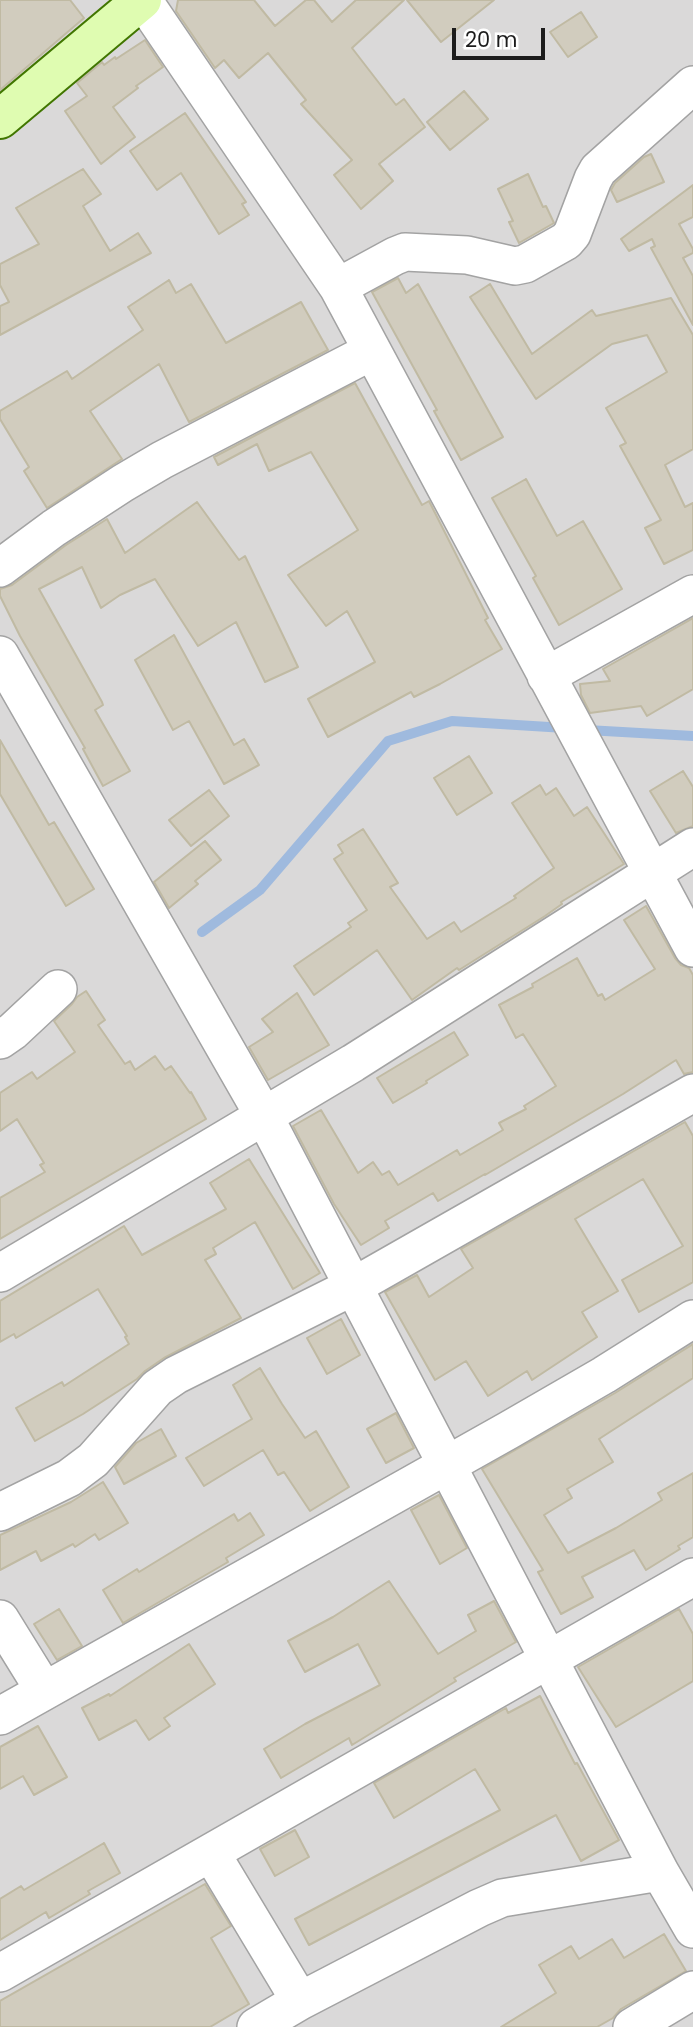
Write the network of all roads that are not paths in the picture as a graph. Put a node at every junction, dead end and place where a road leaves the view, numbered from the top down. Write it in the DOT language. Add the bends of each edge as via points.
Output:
graph roads {
  1 [pos="143,0"];
  2 [pos="693,85"];
  3 [pos="0,119"];
  4 [pos="338,287"];
  5 [pos="372,351"];
  6 [pos="0,568"];
  7 [pos="693,594"];
  8 [pos="1,659"];
  9 [pos="546,676"];
  10 [pos="693,847"];
  11 [pos="653,872"];
  12 [pos="693,948"];
  13 [pos="58,989"];
  14 [pos="0,1040"];
  15 [pos="693,1093"];
  16 [pos="264,1116"];
  17 [pos="0,1273"];
  18 [pos="354,1286"];
  19 [pos="693,1319"];
  20 [pos="446,1464"];
  21 [pos="0,1512"];
  22 [pos="693,1577"];
  23 [pos="0,1619"];
  24 [pos="548,1658"];
  25 [pos="44,1690"];
  26 [pos="0,1716"];
  27 [pos="211,1853"];
  28 [pos="660,1872"];
  29 [pos="693,1929"];
  30 [pos="0,1973"];
  31 [pos="693,1990"];
  32 [pos="300,2001"];
  33 [pos="256,2027"];
  34 [pos="632,2027"];
  1 -- 3 [label="street"];
  1 -- 4 [label="street"];
  2 -- 4 [label="street" via="598,170 566,241 515,266 467,255 405,252"];
  4 -- 5 [label="street"];
  5 -- 6 [label="street" via="162,460"];
  5 -- 9 [label="street"];
  7 -- 9 [label="street"];
  8 -- 16 [label="street"];
  9 -- 11 [label="street"];
  10 -- 11 [label="street"];
  11 -- 12 [label="street"];
  11 -- 16 [label="street"];
  13 -- 14 [label="street"];
  15 -- 18 [label="street"];
  16 -- 17 [label="street"];
  16 -- 18 [label="street"];
  18 -- 20 [label="street"];
  18 -- 21 [label="street" via="176,1375 158,1388 93,1460 69,1478"];
  19 -- 20 [label="street"];
  20 -- 24 [label="street"];
  20 -- 25 [label="street"];
  22 -- 24 [label="street"];
  23 -- 25 [label="street"];
  24 -- 27 [label="street"];
  24 -- 28 [label="street"];
  25 -- 26 [label="street"];
  27 -- 30 [label="street"];
  27 -- 32 [label="street"];
  28 -- 29 [label="street"];
  28 -- 32 [label="street" via="502,1898"];
  31 -- 34 [label="street"];
  32 -- 33 [label="street"];
}
